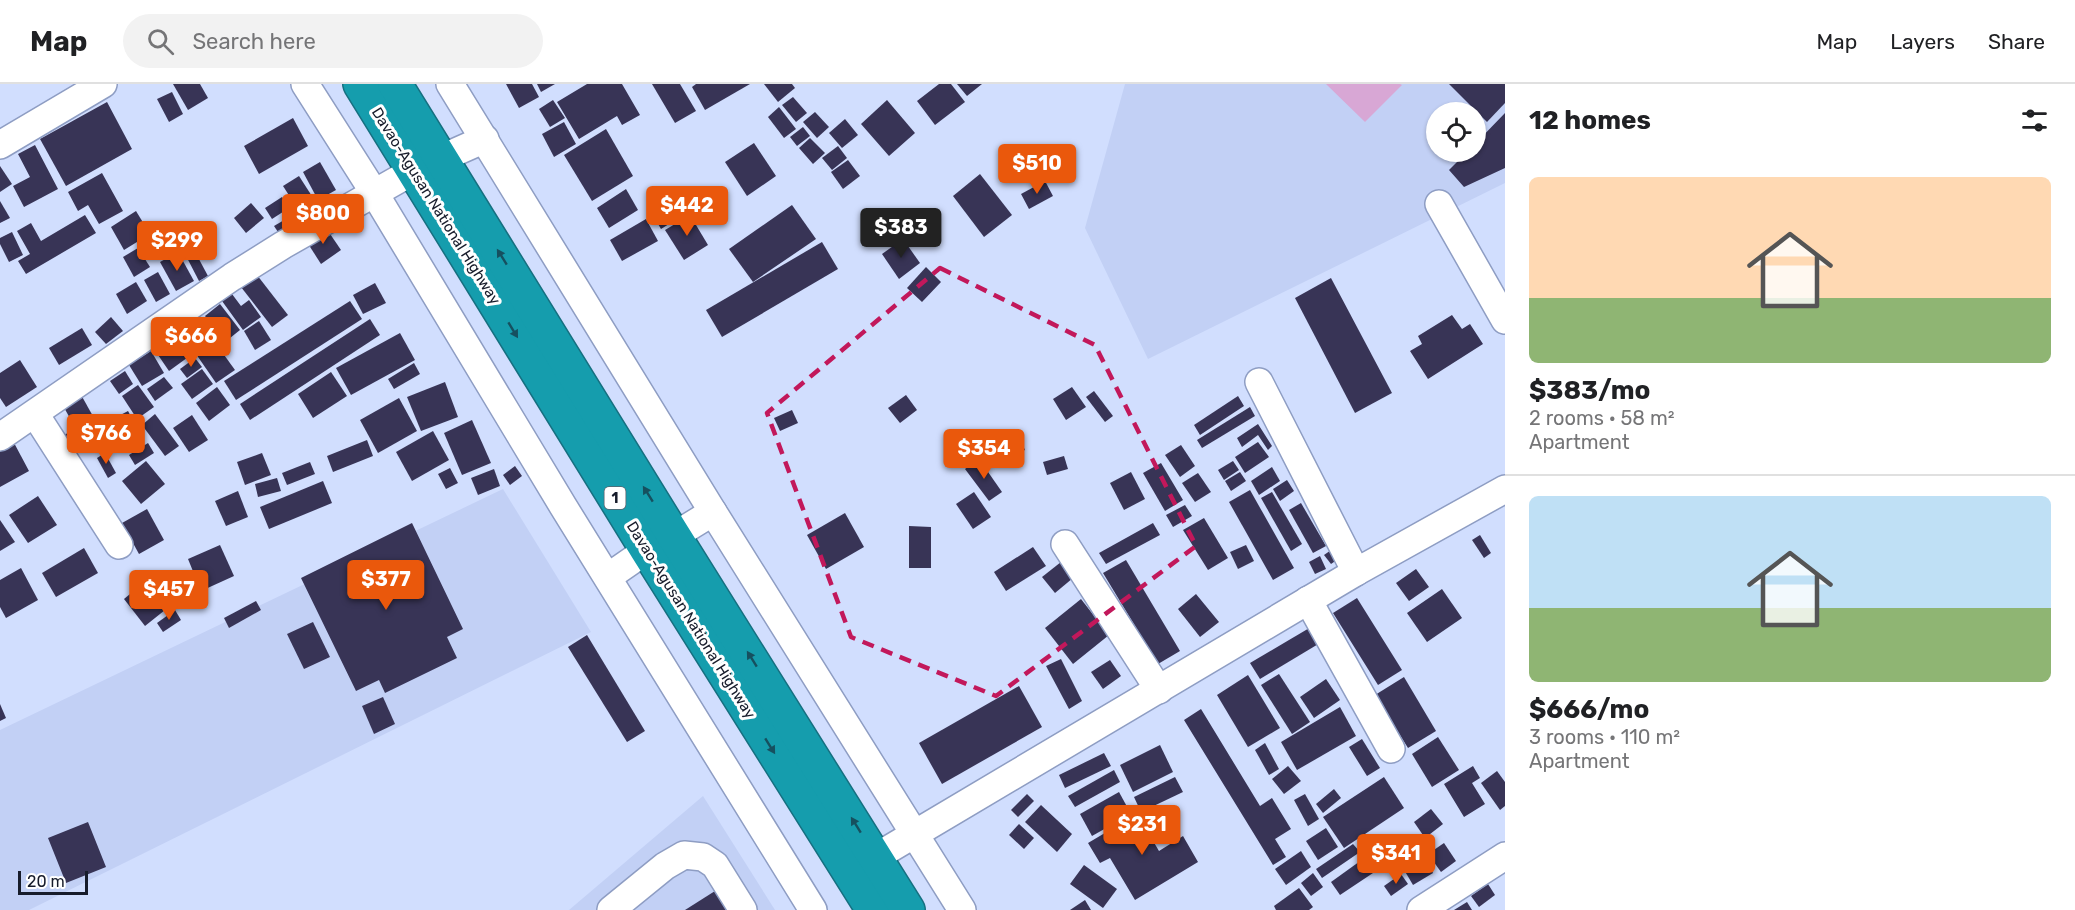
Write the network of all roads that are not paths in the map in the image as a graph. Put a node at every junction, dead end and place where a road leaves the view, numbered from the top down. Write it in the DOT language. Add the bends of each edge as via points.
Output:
graph roads {
  1 [pos="103,84"];
  2 [pos="305,84"];
  3 [pos="360,84"];
  4 [pos="395,84"];
  5 [pos="450,84"];
  6 [pos="484,140"];
  7 [pos="0,145"];
  8 [pos="428,164"];
  9 [pos="375,194"];
  10 [pos="1444,213"];
  11 [pos="1505,320"];
  12 [pos="1258,382"];
  13 [pos="35,414"];
  14 [pos="0,437"];
  15 [pos="1505,489"];
  16 [pos="713,512"];
  17 [pos="661,543"];
  18 [pos="1065,544"];
  19 [pos="119,545"];
  20 [pos="1356,572"];
  21 [pos="608,577"];
  22 [pos="1308,600"];
  23 [pos="1159,690"];
  24 [pos="1391,749"];
  25 [pos="914,834"];
  26 [pos="1505,856"];
  27 [pos="863,865"];
  28 [pos="611,910"];
  29 [pos="743,910"];
  30 [pos="813,910"];
  31 [pos="873,910"];
  32 [pos="908,910"];
  33 [pos="962,910"];
  34 [pos="1421,910"];
  1 -- 7 [label="street"];
  2 -- 9 [label="street"];
  3 -- 8 [label="highway, Davao-Agusan National Highway / 1"];
  4 -- 8 [label="highway, Davao-Agusan National Highway / 1"];
  5 -- 6 [label="street"];
  6 -- 8 [label="street"];
  6 -- 16 [label="street"];
  8 -- 9 [label="street"];
  8 -- 17 [label="highway, Davao-Agusan National Highway / 1"];
  9 -- 13 [label="street" via="240,272"];
  9 -- 21 [label="street"];
  10 -- 11 [label="street"];
  12 -- 20 [label="street"];
  13 -- 14 [label="street"];
  13 -- 19 [label="street"];
  15 -- 20 [label="street"];
  16 -- 17 [label="street"];
  16 -- 25 [label="street"];
  17 -- 21 [label="street"];
  17 -- 27 [label="highway, Davao-Agusan National Highway / 1"];
  18 -- 23 [label="street"];
  20 -- 22 [label="street"];
  21 -- 30 [label="street"];
  22 -- 23 [label="street"];
  22 -- 24 [label="street"];
  23 -- 25 [label="street"];
  25 -- 27 [label="street"];
  25 -- 33 [label="street"];
  26 -- 34 [label="street"];
  27 -- 31 [label="highway, Davao-Agusan National Highway / 1"];
  27 -- 32 [label="highway, Davao-Agusan National Highway / 1"];
  28 -- 29 [label="street" via="664,866 684,855 703,856 715,865"];
}
